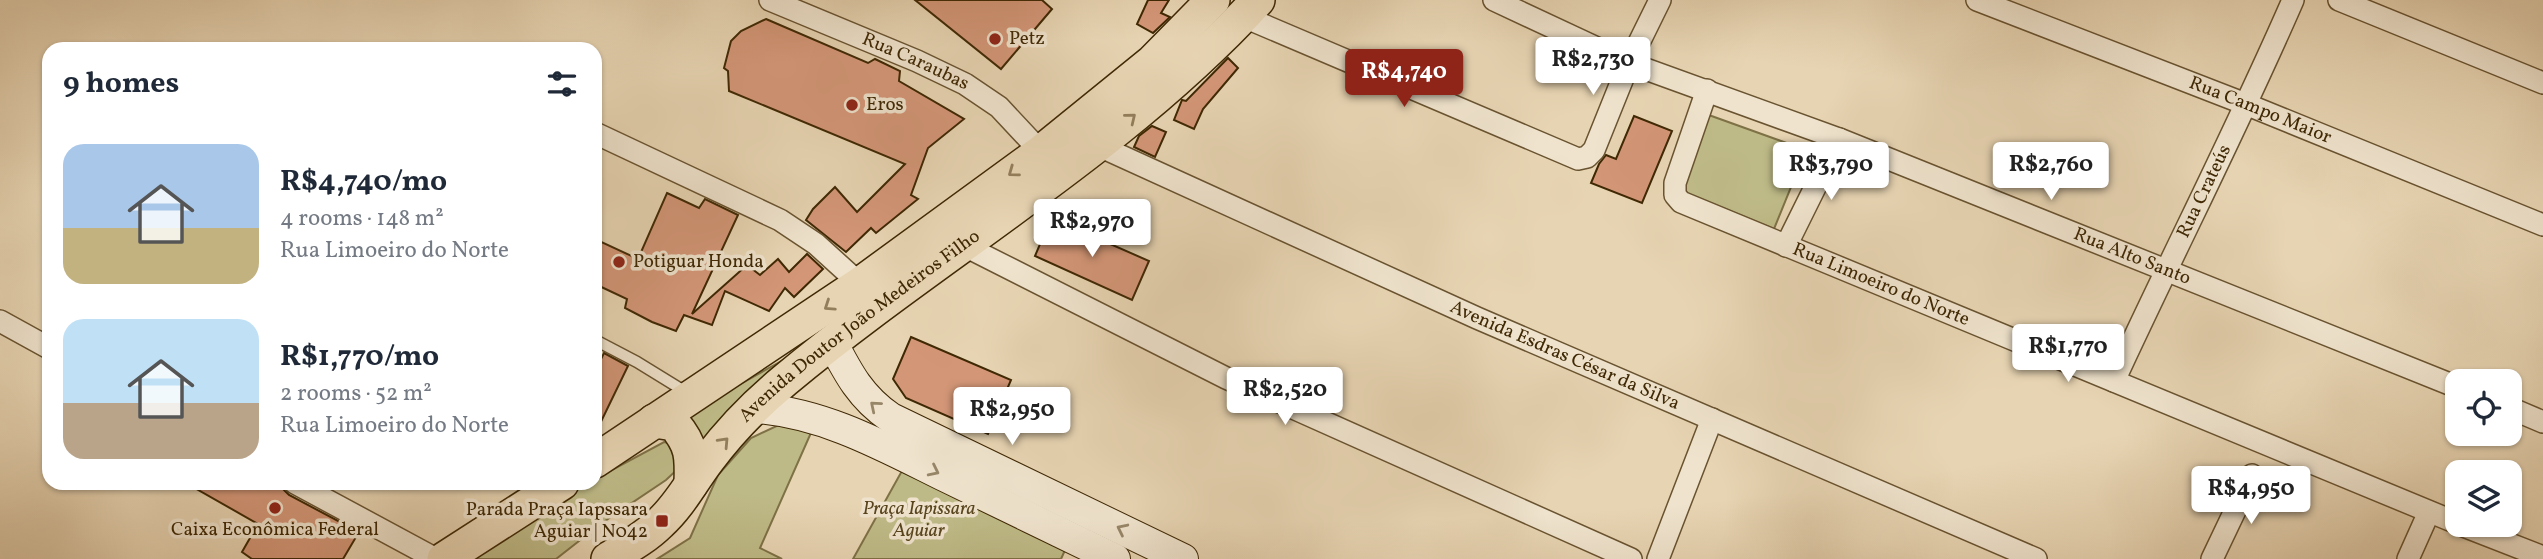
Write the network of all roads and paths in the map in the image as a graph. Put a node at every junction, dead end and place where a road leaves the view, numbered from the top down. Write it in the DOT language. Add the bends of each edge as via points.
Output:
graph roads {
  1 [pos="770,0"];
  2 [pos="1213,0"];
  3 [pos="1494,0"];
  4 [pos="1660,0"];
  5 [pos="1978,0"];
  6 [pos="2293,0"];
  7 [pos="2339,0"];
  8 [pos="1250,8"];
  9 [pos="1629,63"];
  10 [pos="2543,83"];
  11 [pos="1707,90"];
  12 [pos="2248,105"];
  13 [pos="602,136"];
  14 [pos="1839,139"];
  15 [pos="1097,145"];
  16 [pos="1041,152"];
  17 [pos="2543,225"];
  18 [pos="962,245"];
  19 [pos="1786,246"];
  20 [pos="2165,271"];
  21 [pos="860,284"];
  22 [pos="0,321"];
  23 [pos="832,342"];
  24 [pos="42,344"];
  25 [pos="602,344"];
  26 [pos="2114,381"];
  27 [pos="2445,382"];
  28 [pos="691,395"];
  29 [pos="756,408"];
  30 [pos="2522,413"];
  31 [pos="1712,419"];
  32 [pos="654,421"];
  33 [pos="2543,422"];
  34 [pos="912,427"];
  35 [pos="602,451"];
  36 [pos="900,454"];
  37 [pos="2252,475"];
  38 [pos="691,484"];
  39 [pos="308,490"];
  40 [pos="551,490"];
  41 [pos="2428,512"];
  42 [pos="2445,519"];
  43 [pos="2492,537"];
  44 [pos="2543,557"];
  45 [pos="436,559"];
  46 [pos="444,559"];
  47 [pos="608,559"];
  48 [pos="1115,559"];
  49 [pos="1183,559"];
  50 [pos="1630,559"];
  51 [pos="1658,559"];
  52 [pos="2036,559"];
  53 [pos="2212,559"];
  54 [pos="2408,559"];
  1 -- 16 [label="street, Rua Caraubas" via="965,84 999,107"];
  2 -- 16 [label="main road, Avenida Doutor João Medeiros Filho" via="1152,62"];
  3 -- 9 [label="street, Rua Alto Santo"];
  4 -- 9 [label="street"];
  5 -- 12 [label="street, Rua Campo Maior"];
  6 -- 12 [label="street, Rua Crateús"];
  7 -- 10 [label="street"];
  8 -- 9 [label="street" via="1578,159 1594,150"];
  15 -- 8 [label="main road, Avenida Doutor João Medeiros Filho, one-way" via="1179,78"];
  9 -- 11 [label="street, Rua Alto Santo"];
  11 -- 14 [label="street, Rua Alto Santo"];
  11 -- 19 [label="street, Rua Limoeiro do Norte" via="1675,183 1677,198 1693,209"];
  12 -- 17 [label="street, Rua Campo Maior"];
  12 -- 20 [label="street, Rua Crateús"];
  13 -- 21 [label="street" via="780,220 816,244"];
  14 -- 19 [label="street"];
  14 -- 20 [label="street, Rua Alto Santo"];
  15 -- 18 [label="main road, Avenida Doutor João Medeiros Filho"];
  15 -- 31 [label="street, Avenida Esdras César da Silva"];
  16 -- 21 [label="main road, Avenida Doutor João Medeiros Filho, one-way"];
  18 -- 23 [label="main road, Avenida Doutor João Medeiros Filho"];
  18 -- 50 [label="street" via="1226,378"];
  19 -- 26 [label="street, Rua Limoeiro do Norte"];
  20 -- 26 [label="street, Rua Crateús"];
  20 -- 27 [label="street, Rua Alto Santo"];
  21 -- 28 [label="main road, Avenida Doutor João Medeiros Filho, one-way"];
  22 -- 24 [label="street"];
  23 -- 29 [label="main road, Avenida Doutor João Medeiros Filho"];
  34 -- 23 [label="main road, one-way" via="873,407 851,380"];
  25 -- 28 [label="lane"];
  26 -- 41 [label="street, Rua Limoeiro do Norte"];
  28 -- 32 [label="main road, Avenida Doutor João Medeiros Filho"];
  29 -- 36 [label="main road" via="819,419"];
  38 -- 29 [label="main road, Avenida Doutor João Medeiros Filho, one-way"];
  30 -- 33 [label="street"];
  31 -- 51 [label="street"];
  31 -- 52 [label="street, Avenida Esdras César da Silva"];
  32 -- 35 [label="main road, Avenida Doutor João Medeiros Filho"];
  32 -- 38 [label="main road" via="674,424 687,441"];
  34 -- 36 [label="main road"];
  49 -- 34 [label="main road, one-way"];
  36 -- 48 [label="main road, one-way"];
  37 -- 53 [label="street"];
  38 -- 47 [label="main road, Avenida Doutor João Medeiros Filho" via="662,522"];
  39 -- 45 [label="street"];
  40 -- 46 [label="main road"];
  41 -- 42 [label="street, Rua Limoeiro do Norte"];
  41 -- 54 [label="street"];
  43 -- 44 [label="street, Rua Limoeiro do Norte"];
}
